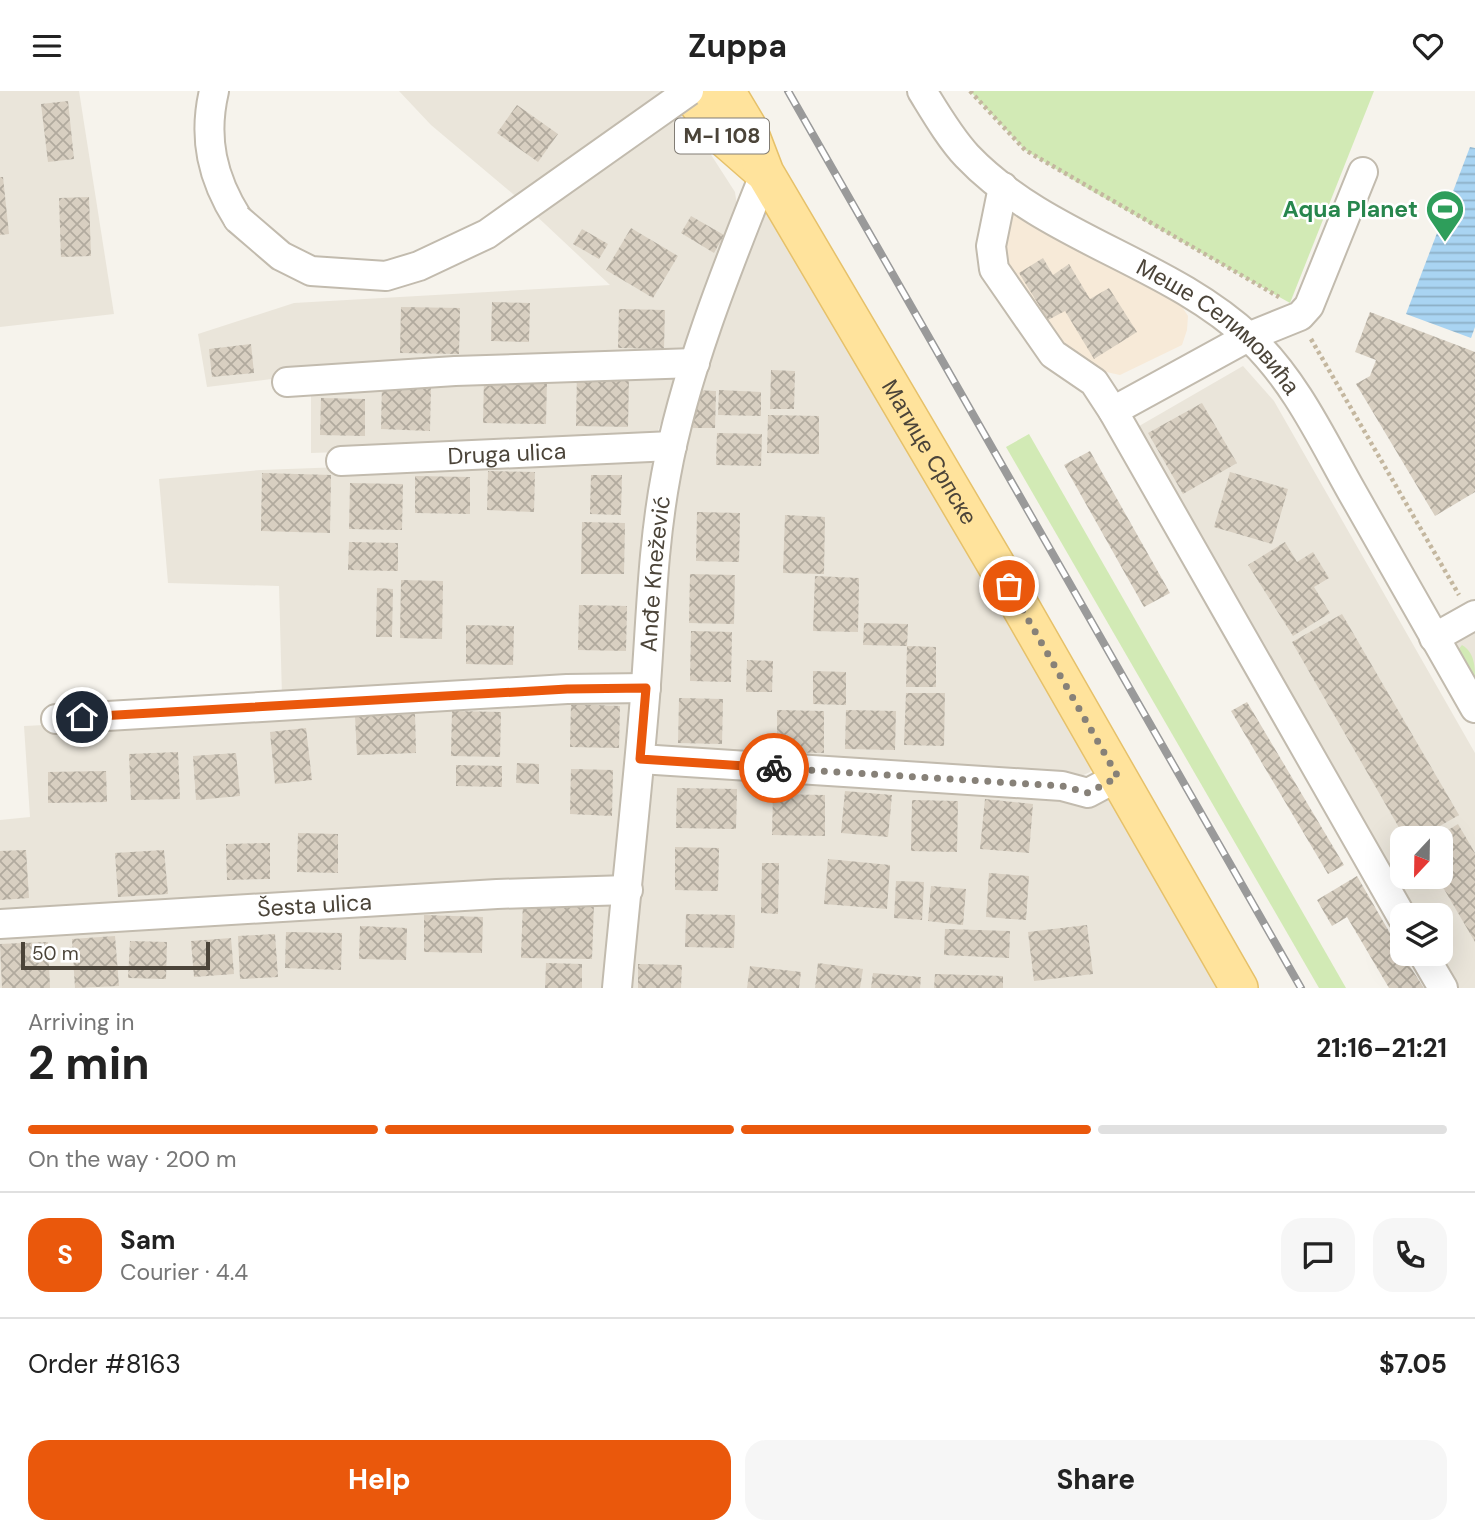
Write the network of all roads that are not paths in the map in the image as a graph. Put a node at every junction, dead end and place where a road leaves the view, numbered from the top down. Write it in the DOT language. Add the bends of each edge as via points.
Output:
graph roads {
  1 [pos="214,91"];
  2 [pos="689,91"];
  3 [pos="726,91"];
  4 [pos="922,91"];
  5 [pos="1363,172"];
  6 [pos="765,173"];
  7 [pos="1003,187"];
  8 [pos="1248,337"];
  9 [pos="695,363"];
  10 [pos="287,382"];
  11 [pos="1113,411"];
  12 [pos="672,446"];
  13 [pos="341,461"];
  14 [pos="1475,615"];
  15 [pos="1434,638"];
  16 [pos="646,688"];
  17 [pos="1475,708"];
  18 [pos="56,719"];
  19 [pos="640,759"];
  20 [pos="1118,777"];
  21 [pos="628,890"];
  22 [pos="1394,903"];
  23 [pos="0,923"];
  24 [pos="1430,966"];
  25 [pos="617,988"];
  26 [pos="1239,988"];
  27 [pos="1443,988"];
  1 -- 2 [label="street, bridge" via="208,129 214,169 238,219 281,256 311,271 386,277 487,234"];
  2 -- 6 [label="main road, M-I 108" via="721,135"];
  3 -- 6 [label="main road, M-I 108" via="747,126"];
  4 -- 7 [label="street, Меше Селимовића" via="967,155"];
  5 -- 8 [label="street" via="1308,306 1300,316"];
  6 -- 9 [label="street, Anđe Knežević"];
  6 -- 20 [label="main road, Матице Српске / M-I 108"];
  7 -- 8 [label="street, Меше Селимовића" via="1059,223 1187,291"];
  7 -- 11 [label="street" via="991,246 994,269 1053,354 1094,382"];
  8 -- 11 [label="street"];
  8 -- 15 [label="street, Меше Селимовића" via="1287,379"];
  9 -- 10 [label="street"];
  9 -- 12 [label="street, Anđe Knežević"];
  11 -- 22 [label="street"];
  12 -- 13 [label="street, Druga ulica"];
  12 -- 16 [label="street, Anđe Knežević" via="657,534"];
  14 -- 15 [label="street"];
  15 -- 17 [label="street, Меше Селимовића"];
  16 -- 18 [label="street"];
  16 -- 19 [label="street, Anđe Knežević"];
  19 -- 20 [label="street" via="1062,786 1088,793"];
  19 -- 21 [label="street, Anđe Knežević"];
  20 -- 26 [label="main road, Матице Српске / M-I 108"];
  21 -- 23 [label="street, Šesta ulica"];
  21 -- 25 [label="street, Anđe Knežević"];
  24 -- 27 [label="street"];
}
